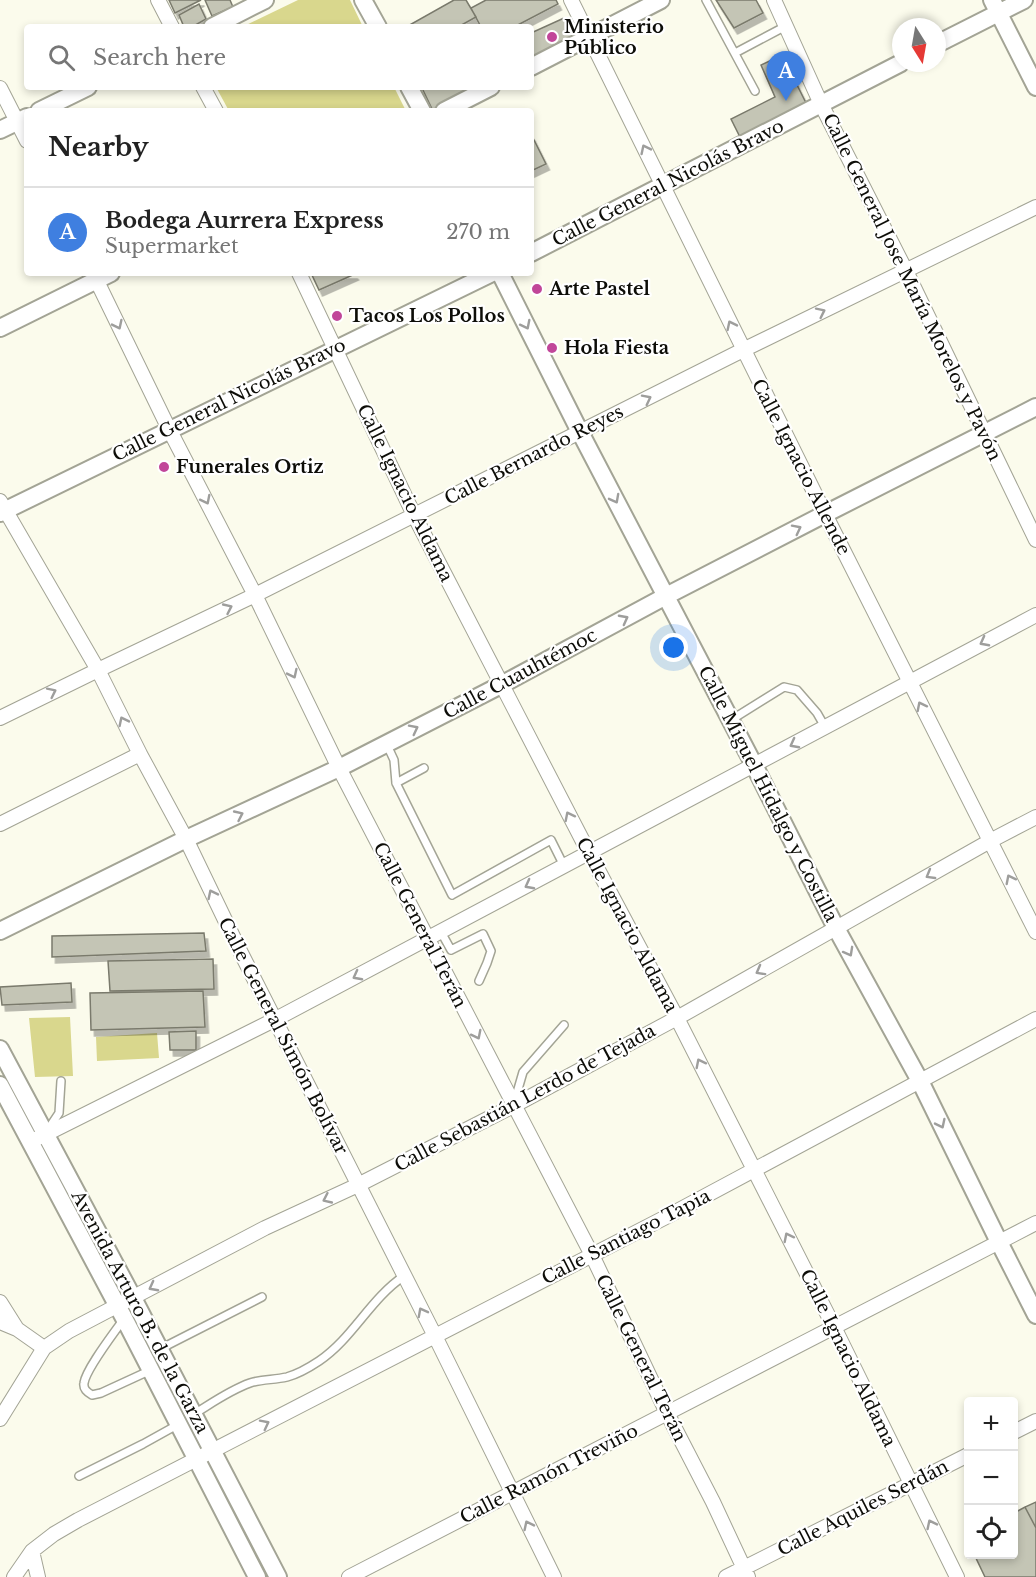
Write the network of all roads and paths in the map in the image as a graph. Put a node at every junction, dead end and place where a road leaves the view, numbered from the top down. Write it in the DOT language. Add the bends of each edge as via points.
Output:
graph roads {
  1 [pos="158,0"];
  2 [pos="265,0"];
  3 [pos="363,0"];
  4 [pos="571,0"];
  5 [pos="661,0"];
  6 [pos="706,0"];
  7 [pos="774,0"];
  8 [pos="1024,0"];
  9 [pos="995,7"];
  10 [pos="170,24"];
  11 [pos="218,24"];
  12 [pos="376,24"];
  13 [pos="786,26"];
  14 [pos="590,37"];
  15 [pos="946,38"];
  16 [pos="735,53"];
  17 [pos="534,65"];
  18 [pos="892,68"];
  19 [pos="1036,87"];
  20 [pos="0,88"];
  21 [pos="79,90"];
  22 [pos="205,90"];
  23 [pos="411,90"];
  24 [pos="485,90"];
  25 [pos="756,91"];
  26 [pos="821,104"];
  27 [pos="45,108"];
  28 [pos="214,108"];
  29 [pos="420,108"];
  30 [pos="450,108"];
  31 [pos="22,120"];
  32 [pos="0,130"];
  33 [pos="663,186"];
  34 [pos="1036,207"];
  35 [pos="534,251"];
  36 [pos="906,271"];
  37 [pos="98,276"];
  38 [pos="100,276"];
  39 [pos="300,276"];
  40 [pos="486,276"];
  41 [pos="502,276"];
  42 [pos="0,328"];
  43 [pos="335,349"];
  44 [pos="743,350"];
  45 [pos="1036,407"];
  46 [pos="169,429"];
  47 [pos="580,432"];
  48 [pos="984,433"];
  49 [pos="2,508"];
  50 [pos="825,514"];
  51 [pos="414,515"];
  52 [pos="1036,540"];
  53 [pos="255,595"];
  54 [pos="666,596"];
  55 [pos="1036,615"];
  56 [pos="98,670"];
  57 [pos="909,682"];
  58 [pos="501,685"];
  59 [pos="0,718"];
  60 [pos="730,720"];
  61 [pos="825,727"];
  62 [pos="386,744"];
  63 [pos="140,754"];
  64 [pos="754,765"];
  65 [pos="339,768"];
  66 [pos="424,768"];
  67 [pos="396,783"];
  68 [pos="1036,817"];
  69 [pos="0,824"];
  70 [pos="186,839"];
  71 [pos="990,841"];
  72 [pos="589,853"];
  73 [pos="564,866"];
  74 [pos="836,928"];
  75 [pos="0,931"];
  76 [pos="441,932"];
  77 [pos="1036,932"];
  78 [pos="427,939"];
  79 [pos="479,981"];
  80 [pos="677,1018"];
  81 [pos="1036,1019"];
  82 [pos="274,1020"];
  83 [pos="564,1025"];
  84 [pos="0,1049"];
  85 [pos="61,1081"];
  86 [pos="920,1081"];
  87 [pos="0,1085"];
  88 [pos="513,1106"];
  89 [pos="46,1133"];
  90 [pos="31,1142"];
  91 [pos="754,1170"];
  92 [pos="358,1185"];
  93 [pos="1036,1223"];
  94 [pos="999,1242"];
  95 [pos="592,1255"];
  96 [pos="404,1276"];
  97 [pos="262,1297"];
  98 [pos="133,1298"];
  99 [pos="0,1302"];
  100 [pos="121,1312"];
  101 [pos="1036,1315"];
  102 [pos="0,1322"];
  103 [pos="834,1327"];
  104 [pos="17,1329"];
  105 [pos="435,1336"];
  106 [pos="44,1348"];
  107 [pos="160,1349"];
  108 [pos="151,1370"];
  109 [pos="667,1413"];
  110 [pos="194,1414"];
  111 [pos="0,1419"];
  112 [pos="1036,1421"];
  113 [pos="179,1424"];
  114 [pos="1018,1430"];
  115 [pos="213,1451"];
  116 [pos="964,1458"];
  117 [pos="197,1459"];
  118 [pos="80,1476"];
  119 [pos="911,1484"];
  120 [pos="512,1493"];
  121 [pos="32,1551"];
  122 [pos="746,1573"];
  123 [pos="14,1577"];
  124 [pos="38,1577"];
  125 [pos="256,1577"];
  126 [pos="278,1577"];
  127 [pos="350,1577"];
  128 [pos="554,1577"];
  129 [pos="726,1577"];
  130 [pos="957,1577"];
  1 -- 10 [label="street"];
  2 -- 11 [label="street"];
  3 -- 12 [label="street"];
  4 -- 14 [label="street, Calle Ignacio Allende"];
  5 -- 14 [label="street"];
  6 -- 16 [label="lane"];
  7 -- 13 [label="street, Calle General Jose María Morelos y Pavón"];
  8 -- 9 [label="street"];
  9 -- 15 [label="street"];
  9 -- 19 [label="street"];
  13 -- 16 [label="lane"];
  13 -- 26 [label="street, Calle General Jose María Morelos y Pavón"];
  14 -- 17 [label="street"];
  33 -- 14 [label="street, Calle Ignacio Allende, one-way"];
  16 -- 25 [label="lane"];
  18 -- 26 [label="street, Calle General Nicolás Bravo"];
  20 -- 31 [label="street"];
  21 -- 27 [label="street"];
  22 -- 28 [label="street"];
  23 -- 29 [label="street"];
  24 -- 30 [label="street"];
  26 -- 33 [label="street, Calle General Nicolás Bravo"];
  26 -- 36 [label="street, Calle General Jose María Morelos y Pavón"];
  31 -- 32 [label="street"];
  33 -- 35 [label="street, Calle General Nicolás Bravo"];
  44 -- 33 [label="street, Calle Ignacio Allende, one-way"];
  34 -- 36 [label="street, Calle Bernardo Reyes"];
  44 -- 36 [label="street, Calle Bernardo Reyes, one-way"];
  36 -- 48 [label="street, Calle General Jose María Morelos y Pavón"];
  37 -- 42 [label="street"];
  38 -- 46 [label="street, Calle General Terán, one-way"];
  39 -- 43 [label="street, Calle Ignacio Aldama"];
  40 -- 43 [label="street, Calle General Nicolás Bravo"];
  41 -- 47 [label="street, Calle Miguel Hidalgo y Costilla, one-way"];
  43 -- 46 [label="street, Calle General Nicolás Bravo"];
  43 -- 51 [label="street, Calle Ignacio Aldama"];
  47 -- 44 [label="street, Calle Bernardo Reyes, one-way"];
  44 -- 50 [label="street, Calle Ignacio Allende"];
  45 -- 48 [label="street, Calle Cuauhtémoc"];
  46 -- 49 [label="street, Calle General Nicolás Bravo"];
  46 -- 53 [label="street, Calle General Terán, one-way"];
  47 -- 51 [label="street, Calle Bernardo Reyes"];
  47 -- 54 [label="street, Calle Miguel Hidalgo y Costilla, one-way"];
  48 -- 50 [label="street, Calle Cuauhtémoc"];
  48 -- 52 [label="street, Calle General Jose María Morelos y Pavón"];
  49 -- 56 [label="street, Calle General Simón Bolívar"];
  54 -- 50 [label="street, Calle Cuauhtémoc, one-way"];
  50 -- 57 [label="street, Calle Ignacio Allende"];
  51 -- 53 [label="street, Calle Bernardo Reyes"];
  51 -- 58 [label="street, Calle Ignacio Aldama"];
  56 -- 53 [label="street, Calle Bernardo Reyes, one-way"];
  53 -- 65 [label="street, Calle General Terán, one-way"];
  58 -- 54 [label="street, Calle Cuauhtémoc, one-way"];
  54 -- 60 [label="street, Calle Miguel Hidalgo y Costilla"];
  55 -- 57 [label="street, one-way"];
  59 -- 56 [label="street, Calle Bernardo Reyes, one-way"];
  63 -- 56 [label="street, Calle General Simón Bolívar, one-way"];
  57 -- 61 [label="street"];
  71 -- 57 [label="street, Calle Ignacio Allende, one-way"];
  62 -- 58 [label="street, Calle Cuauhtémoc, one-way"];
  72 -- 58 [label="street, Calle Ignacio Aldama, one-way"];
  60 -- 61 [label="lane" via="784,687 797,690"];
  60 -- 64 [label="street, Calle Miguel Hidalgo y Costilla"];
  61 -- 64 [label="street, one-way"];
  62 -- 65 [label="street, Calle Cuauhtémoc"];
  62 -- 67 [label="lane" via="394,760"];
  63 -- 69 [label="street"];
  63 -- 70 [label="street, Calle General Simón Bolívar"];
  64 -- 72 [label="street"];
  64 -- 74 [label="street, Calle Miguel Hidalgo y Costilla"];
  70 -- 65 [label="street, Calle Cuauhtémoc, one-way"];
  65 -- 78 [label="street, Calle General Terán"];
  66 -- 67 [label="lane"];
  67 -- 73 [label="lane" via="452,895 551,840"];
  68 -- 71 [label="street, Calle Sebastián Lerdo de Tejada"];
  70 -- 75 [label="street, Calle Cuauhtémoc"];
  82 -- 70 [label="street, Calle General Simón Bolívar, one-way"];
  71 -- 74 [label="street, Calle Sebastián Lerdo de Tejada, one-way"];
  77 -- 71 [label="street, Calle Ignacio Allende, one-way"];
  72 -- 73 [label="street"];
  72 -- 80 [label="street, Calle Ignacio Aldama"];
  73 -- 76 [label="street, one-way"];
  74 -- 80 [label="street, Calle Sebastián Lerdo de Tejada, one-way"];
  74 -- 86 [label="street, Calle Miguel Hidalgo y Costilla, one-way"];
  76 -- 78 [label="street"];
  76 -- 79 [label="lane" via="451,950 483,934 491,951"];
  78 -- 82 [label="street, one-way"];
  78 -- 88 [label="street, Calle General Terán, one-way"];
  80 -- 88 [label="street, Calle Sebastián Lerdo de Tejada"];
  91 -- 80 [label="street, Calle Ignacio Aldama, one-way"];
  81 -- 86 [label="street, Calle Santiago Tapia"];
  82 -- 89 [label="street"];
  82 -- 92 [label="street, Calle General Simón Bolívar"];
  83 -- 88 [label="lane" via="523,1072"];
  84 -- 89 [label="street, Avenida Arturo B. de la Garza"];
  85 -- 89 [label="lane" via="59,1113"];
  86 -- 91 [label="street, Calle Santiago Tapia"];
  86 -- 94 [label="street, Calle Miguel Hidalgo y Costilla, one-way"];
  87 -- 90 [label="street, Avenida Arturo B. de la Garza"];
  88 -- 92 [label="street, Calle Sebastián Lerdo de Tejada"];
  88 -- 95 [label="street, Calle General Terán"];
  89 -- 90 [label="street"];
  89 -- 98 [label="street, Avenida Arturo B. de la Garza"];
  90 -- 100 [label="street, Avenida Arturo B. de la Garza"];
  91 -- 95 [label="street, Calle Santiago Tapia"];
  103 -- 91 [label="street, Calle Ignacio Aldama, one-way"];
  92 -- 96 [label="street, Calle General Simón Bolívar"];
  92 -- 98 [label="street, Calle Sebastián Lerdo de Tejada, one-way" via="265,1228"];
  93 -- 94 [label="street, Calle Ramón Treviño"];
  94 -- 101 [label="street, Calle Miguel Hidalgo y Costilla"];
  94 -- 103 [label="street, Calle Ramón Treviño"];
  95 -- 105 [label="street, Calle Santiago Tapia"];
  95 -- 109 [label="street, Calle General Terán"];
  105 -- 96 [label="street, Calle General Simón Bolívar, one-way"];
  96 -- 110 [label="lane" via="317,1363 288,1377 246,1384"];
  97 -- 107 [label="lane"];
  98 -- 100 [label="street, Calle Sebastián Lerdo de Tejada"];
  98 -- 107 [label="street, Avenida Arturo B. de la Garza"];
  99 -- 104 [label="street"];
  100 -- 106 [label="street, Calle Sebastián Lerdo de Tejada" via="69,1331"];
  100 -- 108 [label="street, Avenida Arturo B. de la Garza"];
  100 -- 108 [label="lane" via="89,1371 86,1390 92,1395 101,1394"];
  102 -- 104 [label="street"];
  103 -- 109 [label="street, Calle Ramón Treviño"];
  103 -- 119 [label="street, Calle Ignacio Aldama"];
  104 -- 106 [label="street"];
  115 -- 105 [label="street, Calle Santiago Tapia, one-way"];
  105 -- 120 [label="street, Calle General Simón Bolívar"];
  106 -- 111 [label="street"];
  107 -- 110 [label="street, Avenida Arturo B. de la Garza"];
  108 -- 113 [label="street, Avenida Arturo B. de la Garza"];
  109 -- 120 [label="street, Calle Ramón Treviño"];
  109 -- 122 [label="street, Calle General Terán"];
  110 -- 115 [label="street, Avenida Arturo B. de la Garza"];
  112 -- 114 [label="street"];
  113 -- 117 [label="street, Avenida Arturo B. de la Garza"];
  113 -- 118 [label="lane"];
  115 -- 117 [label="street, Calle Santiago Tapia"];
  115 -- 126 [label="street, Avenida Arturo B. de la Garza"];
  116 -- 119 [label="street, Calle Aquiles Serdán"];
  117 -- 121 [label="street, Calle Santiago Tapia" via="54,1534"];
  117 -- 125 [label="street, Avenida Arturo B. de la Garza"];
  119 -- 122 [label="street, Calle Aquiles Serdán"];
  130 -- 119 [label="street, Calle Ignacio Aldama, one-way"];
  120 -- 127 [label="street, Calle Ramón Treviño"];
  128 -- 120 [label="street, Calle General Simón Bolívar, one-way"];
  121 -- 123 [label="street, Calle Santiago Tapia"];
  121 -- 124 [label="street"];
  122 -- 129 [label="street, Calle Aquiles Serdán"];
}
